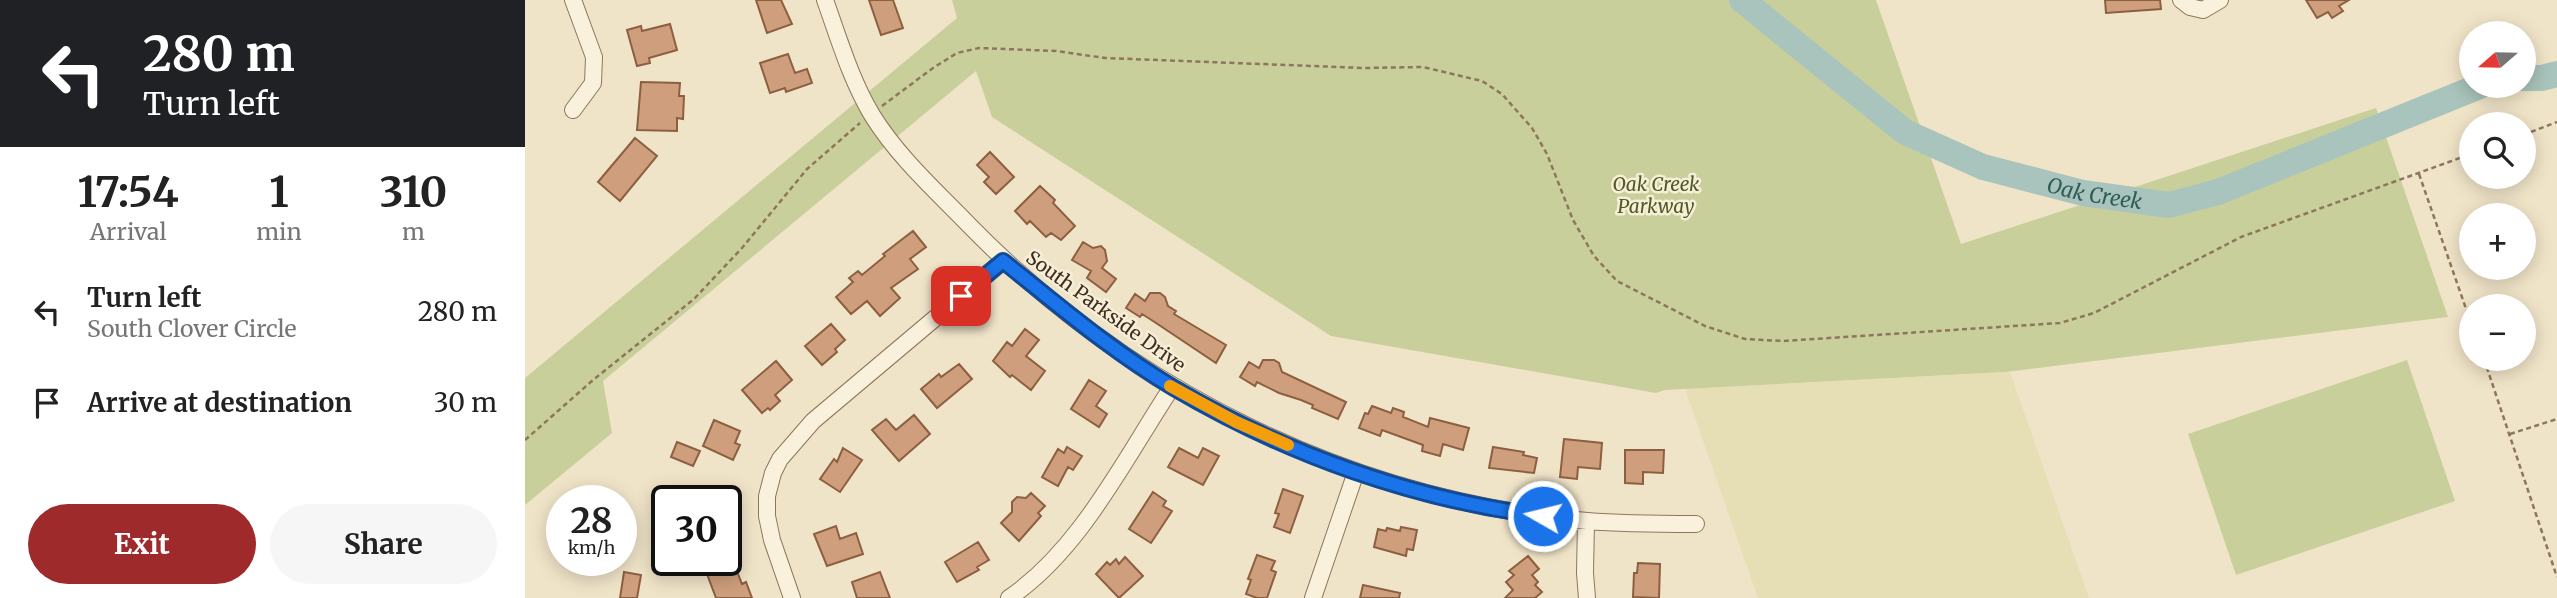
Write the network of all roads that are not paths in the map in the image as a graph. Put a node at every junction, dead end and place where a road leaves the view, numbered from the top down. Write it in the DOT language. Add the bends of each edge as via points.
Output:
graph roads {
  1 [pos="573,0"];
  2 [pos="825,0"];
  3 [pos="2181,0"];
  4 [pos="2220,0"];
  5 [pos="573,110"];
  6 [pos="1003,261"];
  7 [pos="1172,387"];
  8 [pos="1356,472"];
  9 [pos="1586,521"];
  10 [pos="1696,524"];
  11 [pos="792,598"];
  12 [pos="1009,598"];
  13 [pos="1313,598"];
  14 [pos="1587,598"];
  1 -- 5 [label="street" via="594,57 593,83"];
  2 -- 6 [label="street, South Parkside Drive" via="872,114 906,160"];
  3 -- 4 [label="street" via="2203,10"];
  6 -- 7 [label="street, South Parkside Drive"];
  6 -- 11 [label="street" via="813,421 780,459 767,496 767,516"];
  7 -- 8 [label="street, South Parkside Drive" via="1236,422"];
  7 -- 12 [label="street" via="1084,523 1044,569"];
  8 -- 9 [label="street, South Parkside Drive" via="1473,504"];
  8 -- 13 [label="street"];
  9 -- 10 [label="street, South Parkside Drive"];
  9 -- 14 [label="street"];
}
